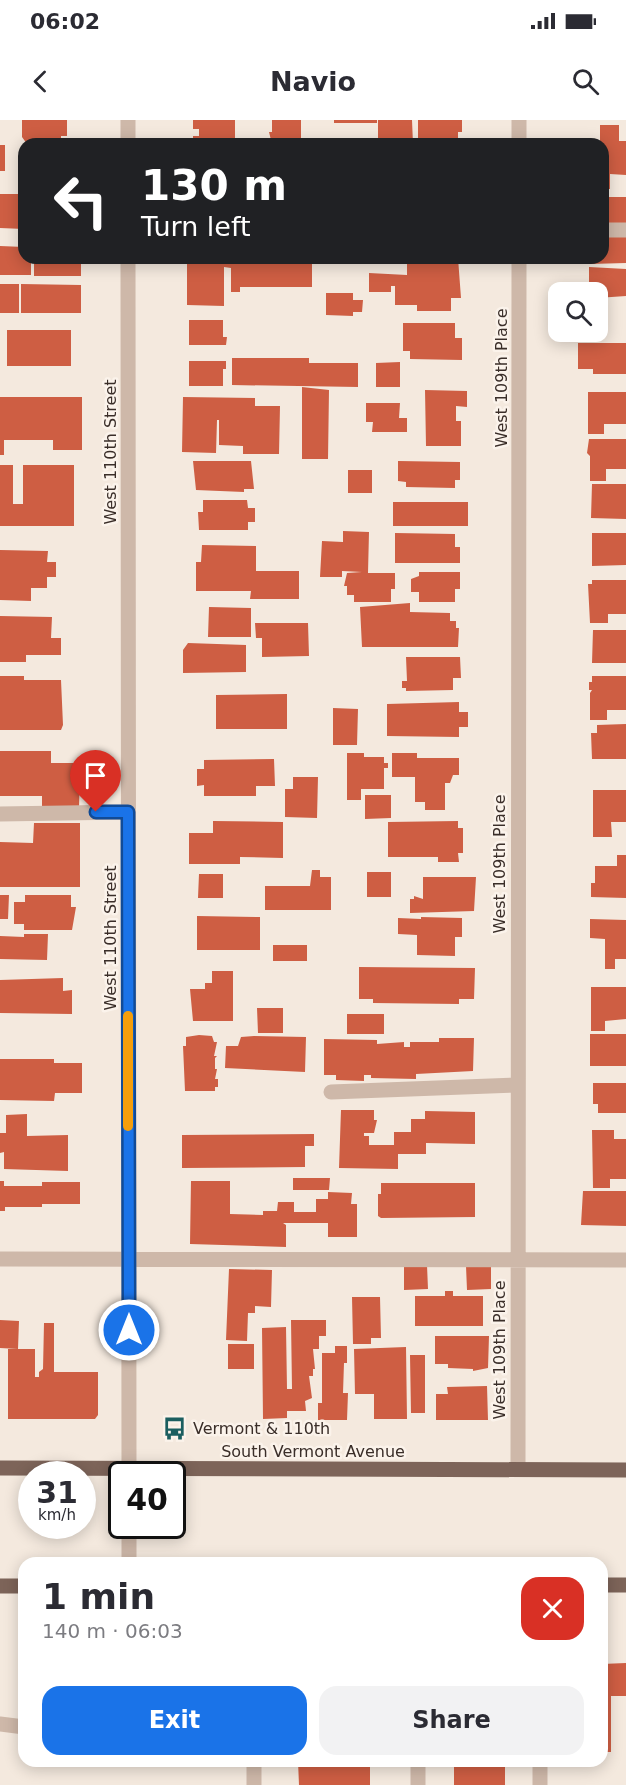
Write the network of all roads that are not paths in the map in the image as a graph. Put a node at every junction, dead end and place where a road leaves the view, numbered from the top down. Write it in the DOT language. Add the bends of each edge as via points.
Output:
graph roads {
  1 [pos="128,120"];
  2 [pos="519,120"];
  3 [pos="128,138"];
  4 [pos="519,138"];
  5 [pos="609,230"];
  6 [pos="626,230"];
  7 [pos="128,264"];
  8 [pos="519,264"];
  9 [pos="128,812"];
  10 [pos="0,814"];
  11 [pos="517,1085"];
  12 [pos="331,1092"];
  13 [pos="128,1258"];
  14 [pos="0,1259"];
  15 [pos="517,1260"];
  16 [pos="626,1260"];
  17 [pos="129,1461"];
  18 [pos="0,1468"];
  19 [pos="518,1469"];
  20 [pos="626,1470"];
  21 [pos="108,1471"];
  22 [pos="186,1472"];
  23 [pos="129,1539"];
  24 [pos="129,1557"];
  25 [pos="608,1585"];
  26 [pos="626,1585"];
  27 [pos="0,1586"];
  28 [pos="18,1586"];
  29 [pos="0,1724"];
  30 [pos="18,1726"];
  31 [pos="254,1767"];
  32 [pos="418,1767"];
  33 [pos="540,1767"];
  34 [pos="254,1785"];
  35 [pos="418,1785"];
  36 [pos="540,1785"];
  1 -- 3 [label="street"];
  2 -- 4 [label="street"];
  5 -- 6 [label="street"];
  7 -- 9 [label="street, West 110th Street"];
  8 -- 11 [label="street, West 109th Place"];
  9 -- 10 [label="street"];
  9 -- 13 [label="street, West 110th Street"];
  11 -- 12 [label="street"];
  11 -- 15 [label="street, West 109th Place"];
  13 -- 14 [label="street"];
  13 -- 15 [label="street"];
  13 -- 17 [label="street, West 110th Street"];
  15 -- 16 [label="street"];
  15 -- 19 [label="street, West 109th Place"];
  18 -- 21 [label="main road, South Vermont Avenue"];
  19 -- 20 [label="main road, South Vermont Avenue"];
  19 -- 22 [label="main road, South Vermont Avenue"];
  23 -- 24 [label="street"];
  25 -- 26 [label="main road"];
  27 -- 28 [label="main road"];
  29 -- 30 [label="street"];
  31 -- 34 [label="street"];
  32 -- 35 [label="street"];
  33 -- 36 [label="street"];
}
